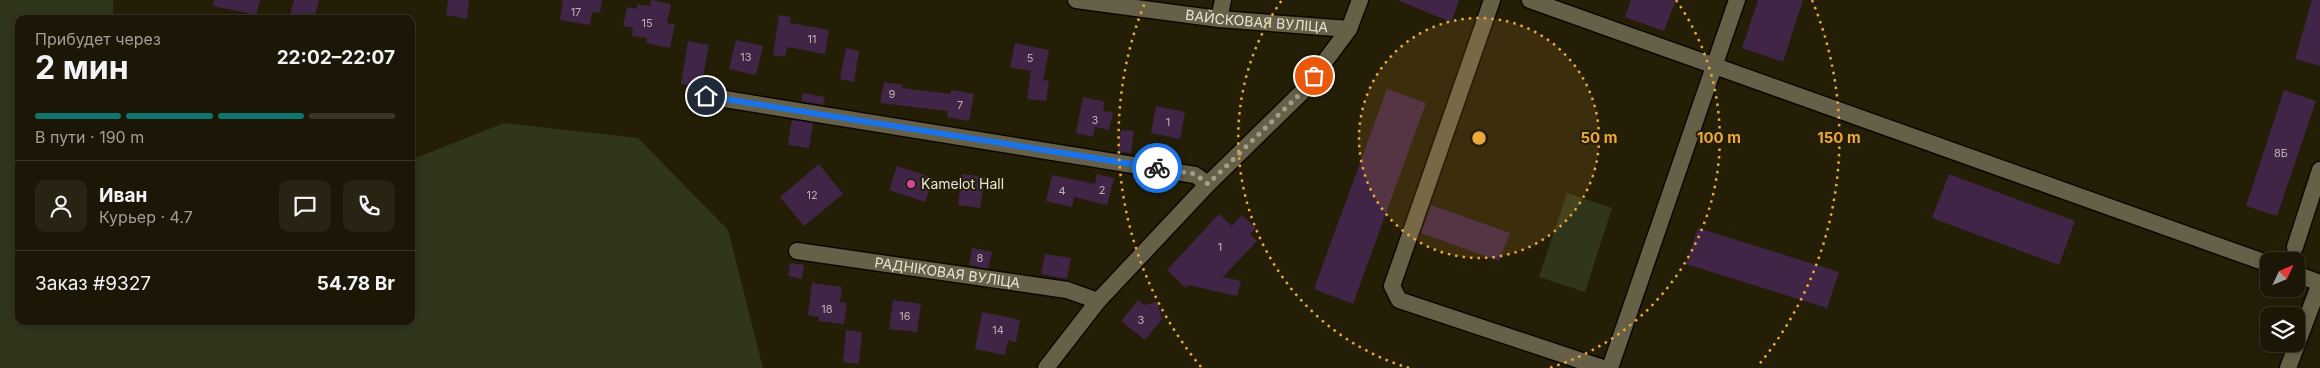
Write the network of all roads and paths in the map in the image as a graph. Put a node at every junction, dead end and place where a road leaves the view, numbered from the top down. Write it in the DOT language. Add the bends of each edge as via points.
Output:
graph roads {
  1 [pos="1076,0"];
  2 [pos="1223,0"];
  3 [pos="1360,0"];
  4 [pos="1492,0"];
  5 [pos="1530,0"];
  6 [pos="1737,0"];
  7 [pos="1219,19"];
  8 [pos="1349,28"];
  9 [pos="1715,64"];
  10 [pos="706,96"];
  11 [pos="2320,170"];
  12 [pos="1208,184"];
  13 [pos="2296,247"];
  14 [pos="797,251"];
  15 [pos="2260,261"];
  16 [pos="2305,277"];
  17 [pos="2320,283"];
  18 [pos="1098,301"];
  19 [pos="1046,368"];
  20 [pos="1602,368"];
  21 [pos="1610,368"];
  22 [pos="2288,368"];
  1 -- 7 [label="street, ВАЙСКОВАЯ ВУЛІЦА"];
  2 -- 7 [label="street"];
  3 -- 8 [label="street"];
  4 -- 20 [label="street" via="1392,286 1399,300"];
  5 -- 9 [label="street"];
  6 -- 9 [label="street"];
  7 -- 8 [label="street, ВАЙСКОВАЯ ВУЛІЦА"];
  8 -- 12 [label="street" via="1302,92"];
  9 -- 15 [label="street"];
  9 -- 21 [label="street"];
  10 -- 12 [label="street" via="1195,174"];
  11 -- 13 [label="street"];
  12 -- 18 [label="street"];
  14 -- 18 [label="street, РАДНІКОВАЯ ВУЛІЦА" via="1067,290"];
  16 -- 17 [label="street"];
  17 -- 22 [label="street"];
  18 -- 19 [label="street"];
}
